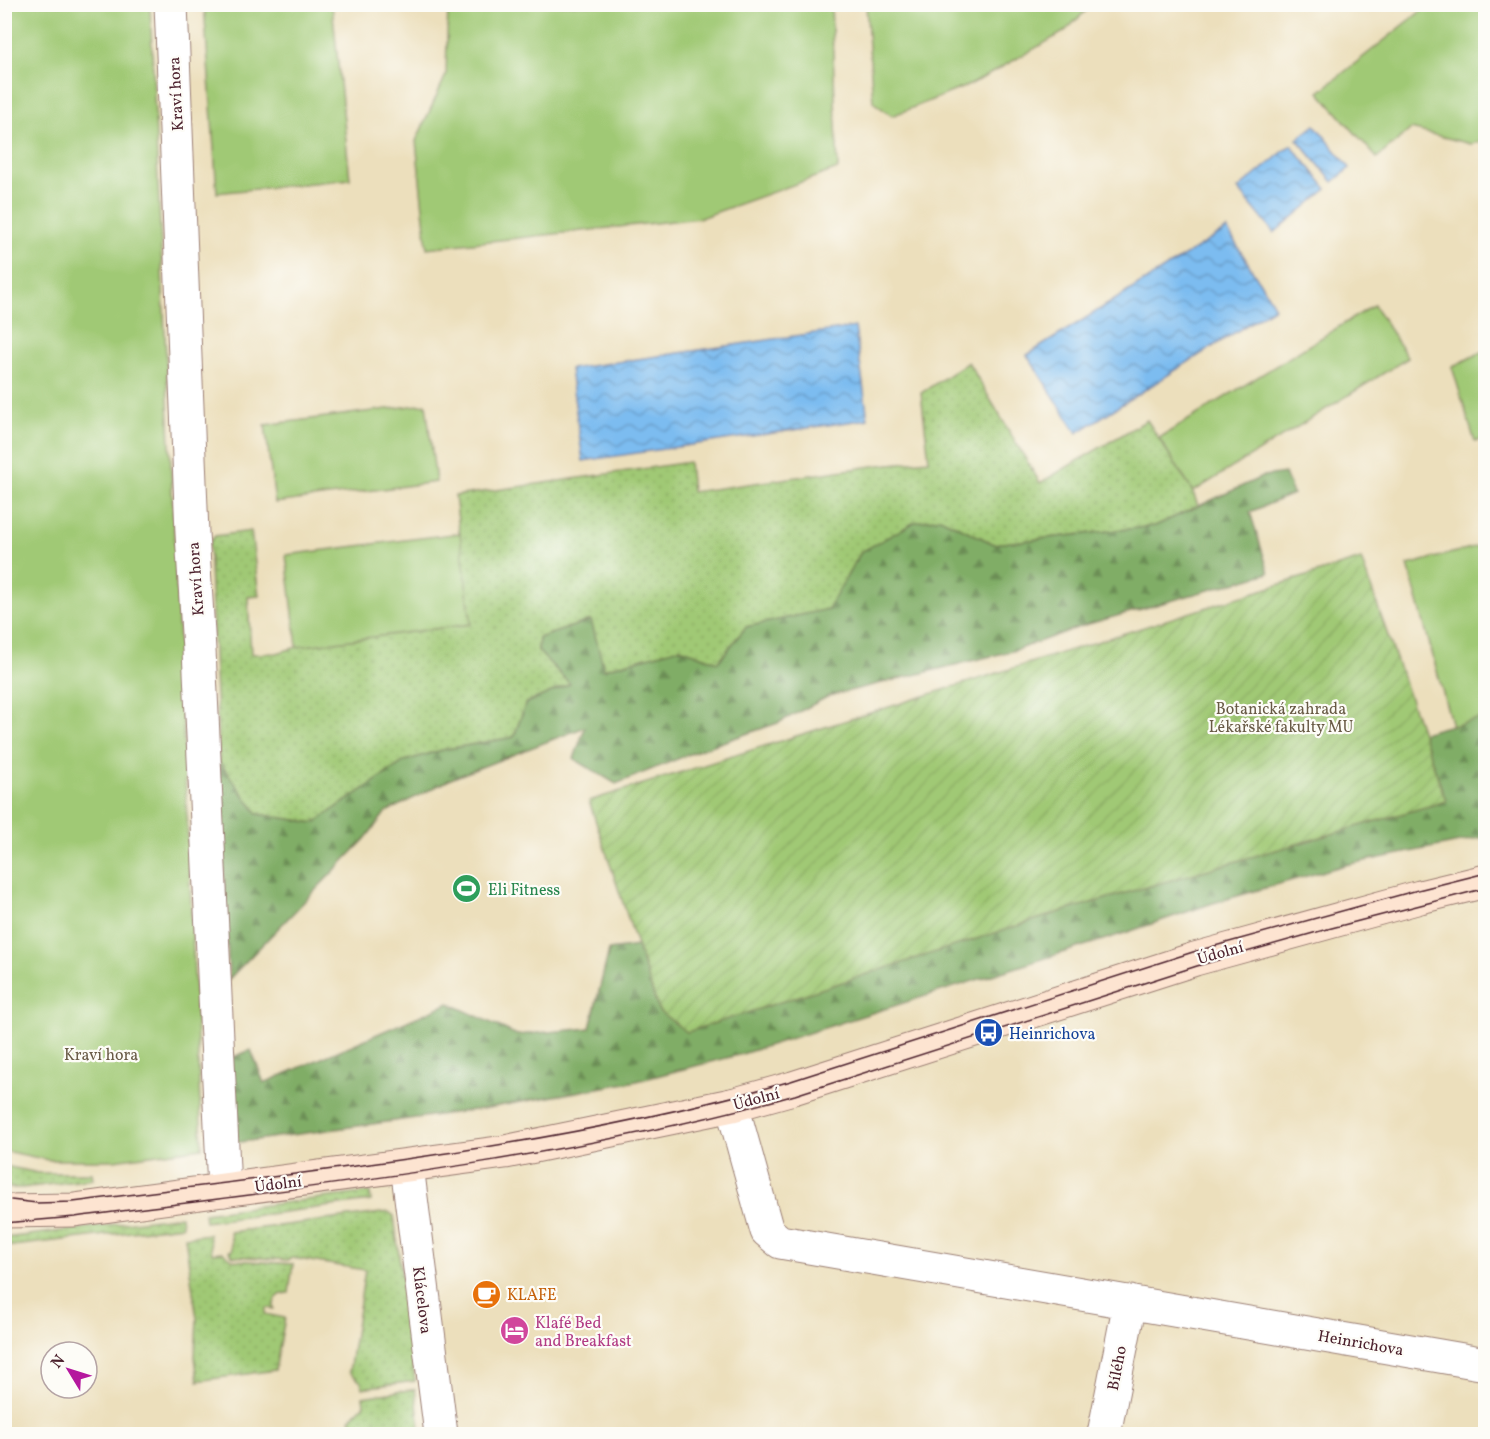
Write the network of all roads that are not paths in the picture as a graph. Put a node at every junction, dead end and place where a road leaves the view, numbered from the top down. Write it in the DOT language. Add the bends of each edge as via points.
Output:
graph roads {
  1 [pos="171,4"];
  2 [pos="1485,881"];
  3 [pos="732,1105"];
  4 [pos="407,1166"];
  5 [pos="224,1190"];
  6 [pos="4,1211"];
  7 [pos="1130,1302"];
  8 [pos="1485,1364"];
  9 [pos="441,1434"];
  10 [pos="1104,1434"];
  1 -- 5 [label="street, Kraví hora"];
  2 -- 3 [label="street, Údolní" via="1195,959"];
  3 -- 4 [label="street, Údolní" via="516,1150"];
  3 -- 7 [label="street, Heinrichova" via="767,1231 780,1242"];
  4 -- 5 [label="street, Údolní"];
  4 -- 9 [label="street, Klácelova"];
  5 -- 6 [label="street, Údolní" via="74,1210"];
  7 -- 8 [label="street, Heinrichova"];
  7 -- 10 [label="street, Bílého"];
}
